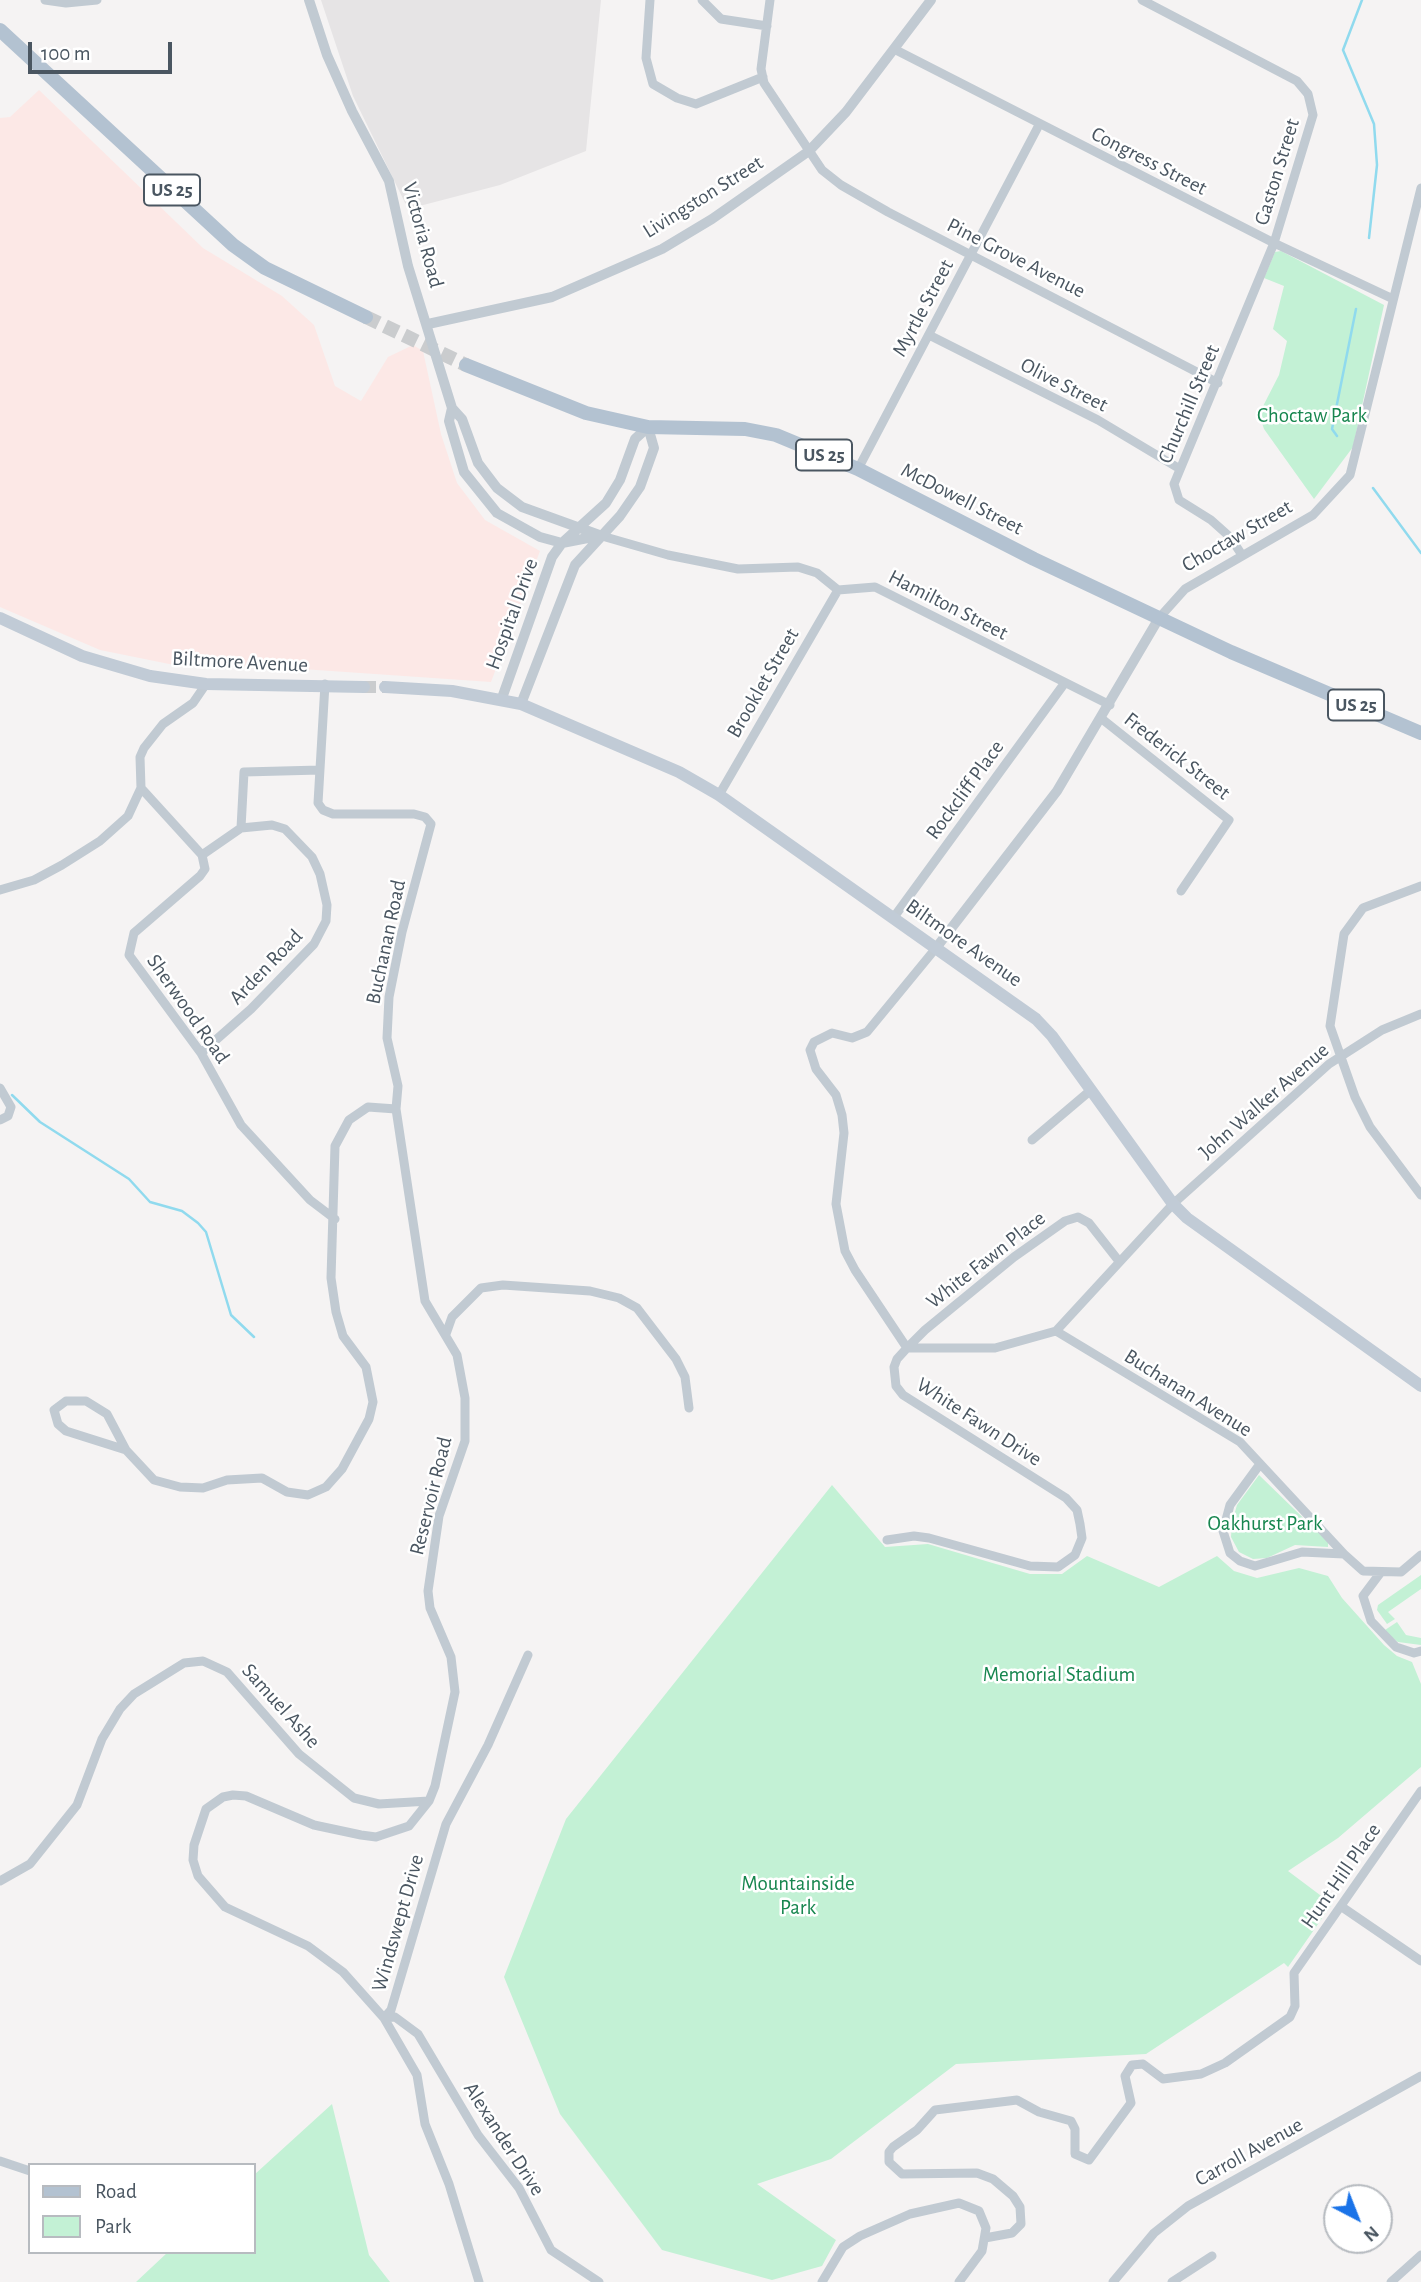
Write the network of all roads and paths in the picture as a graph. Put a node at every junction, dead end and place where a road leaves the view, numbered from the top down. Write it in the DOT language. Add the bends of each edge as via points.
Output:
graph roads {
  1 [pos="45,0"];
  2 [pos="97,0"];
  3 [pos="309,0"];
  4 [pos="650,0"];
  5 [pos="702,0"];
  6 [pos="770,0"];
  7 [pos="931,0"];
  8 [pos="1142,0"];
  9 [pos="767,26"];
  10 [pos="0,30"];
  11 [pos="894,49"];
  12 [pos="763,77"];
  13 [pos="1039,125"];
  14 [pos="809,151"];
  15 [pos="1421,188"];
  16 [pos="1416,227"];
  17 [pos="1274,243"];
  18 [pos="971,254"];
  19 [pos="1391,298"];
  20 [pos="366,317"];
  21 [pos="428,324"];
  22 [pos="929,335"];
  23 [pos="466,365"];
  24 [pos="1218,383"];
  25 [pos="452,408"];
  26 [pos="648,428"];
  27 [pos="1181,469"];
  28 [pos="858,470"];
  29 [pos="578,528"];
  30 [pos="601,536"];
  31 [pos="562,543"];
  32 [pos="1242,555"];
  33 [pos="838,590"];
  34 [pos="0,618"];
  35 [pos="1159,618"];
  36 [pos="206,684"];
  37 [pos="326,684"];
  38 [pos="1064,684"];
  39 [pos="364,687"];
  40 [pos="385,687"];
  41 [pos="502,698"];
  42 [pos="521,704"];
  43 [pos="1110,705"];
  44 [pos="1102,719"];
  45 [pos="1421,733"];
  46 [pos="320,770"];
  47 [pos="141,788"];
  48 [pos="719,795"];
  49 [pos="241,828"];
  50 [pos="202,855"];
  51 [pos="1421,887"];
  52 [pos="0,890"];
  53 [pos="1181,891"];
  54 [pos="894,917"];
  55 [pos="936,948"];
  56 [pos="1421,1014"];
  57 [pos="201,1053"];
  58 [pos="1339,1056"];
  59 [pos="0,1088"];
  60 [pos="1091,1090"];
  61 [pos="396,1110"];
  62 [pos="0,1120"];
  63 [pos="1032,1140"];
  64 [pos="1421,1195"];
  65 [pos="1173,1204"];
  66 [pos="335,1219"];
  67 [pos="1118,1260"];
  68 [pos="1056,1331"];
  69 [pos="446,1334"];
  70 [pos="907,1348"];
  71 [pos="1421,1386"];
  72 [pos="690,1408"];
  73 [pos="126,1450"];
  74 [pos="1260,1464"];
  75 [pos="887,1540"];
  76 [pos="1344,1554"];
  77 [pos="1421,1555"];
  78 [pos="1381,1572"];
  79 [pos="1421,1651"];
  80 [pos="527,1655"];
  81 [pos="1421,1791"];
  82 [pos="429,1801"];
  83 [pos="0,1881"];
  84 [pos="1342,1907"];
  85 [pos="1421,1961"];
  86 [pos="384,2018"];
  87 [pos="1421,2076"];
  88 [pos="0,2161"];
  89 [pos="28,2170"];
  90 [pos="985,2238"];
  91 [pos="1421,2255"];
  92 [pos="1212,2256"];
  93 [pos="479,2282"];
  94 [pos="599,2282"];
  95 [pos="822,2282"];
  96 [pos="959,2282"];
  97 [pos="1113,2282"];
  98 [pos="1172,2282"];
  99 [pos="1391,2282"];
  1 -- 2 [label="street"];
  3 -- 21 [label="street, Victoria Road" via="327,55 389,181 408,266"];
  4 -- 12 [label="street" via="646,58 653,84 696,104"];
  5 -- 9 [label="street" via="721,19"];
  6 -- 9 [label="street"];
  7 -- 11 [label="street, Livingston Street"];
  8 -- 17 [label="street, Gaston Street" via="1297,81 1308,94 1313,115"];
  9 -- 12 [label="street"];
  10 -- 20 [label="main road, US 25" via="233,245 265,268"];
  11 -- 13 [label="street, Congress Street"];
  11 -- 14 [label="street, Livingston Street"];
  12 -- 14 [label="street, Pine Grove Avenue"];
  13 -- 17 [label="street, Congress Street"];
  13 -- 18 [label="street, Myrtle Street"];
  14 -- 18 [label="street, Pine Grove Avenue" via="841,186"];
  14 -- 21 [label="street, Livingston Street" via="694,230 577,287 530,304"];
  15 -- 16 [label="street, Choctaw Street"];
  16 -- 19 [label="street, Choctaw Street"];
  17 -- 19 [label="street, Congress Street"];
  17 -- 24 [label="street, Churchill Street"];
  18 -- 22 [label="street, Myrtle Street"];
  18 -- 24 [label="street, Pine Grove Avenue"];
  19 -- 32 [label="street, Choctaw Street" via="1350,475 1313,515"];
  21 -- 25 [label="street, Victoria Road"];
  22 -- 27 [label="street, Olive Street" via="1098,420"];
  22 -- 28 [label="street, Myrtle Street"];
  23 -- 26 [label="main road, McDowell Street / US 25" via="586,413"];
  24 -- 27 [label="street, Churchill Street"];
  25 -- 29 [label="street, Victoria Road" via="462,419 478,463 497,488 522,507"];
  25 -- 31 [label="street, Victoria Road" via="453,439 472,486 511,522"];
  26 -- 28 [label="main road, McDowell Street / US 25" via="745,429 776,435"];
  26 -- 29 [label="street, Hospital Drive" via="635,439 611,494"];
  26 -- 30 [label="street, Hospital Drive" via="654,448 640,487"];
  27 -- 32 [label="street, Churchill Street" via="1174,484 1179,500 1211,520"];
  28 -- 35 [label="main road, McDowell Street / US 25"];
  29 -- 30 [label="street, Victoria Road"];
  29 -- 31 [label="street, Hospital Drive"];
  30 -- 31 [label="street"];
  30 -- 33 [label="street" via="738,569 798,567 817,573"];
  30 -- 42 [label="street, Hospital Drive" via="575,565"];
  31 -- 41 [label="street, Hospital Drive" via="552,557"];
  32 -- 35 [label="street, Choctaw Street" via="1185,589"];
  33 -- 38 [label="street, Hamilton Street" via="875,587"];
  33 -- 48 [label="street, Brooklet Street"];
  34 -- 36 [label="main road, Biltmore Avenue" via="117,668"];
  35 -- 43 [label="street, Choctaw Street"];
  35 -- 45 [label="main road, McDowell Street / US 25"];
  36 -- 37 [label="main road, Biltmore Avenue"];
  36 -- 47 [label="street" via="193,703 158,729 144,748"];
  37 -- 39 [label="main road, Biltmore Avenue"];
  37 -- 46 [label="street"];
  38 -- 43 [label="street, Hamilton Street"];
  38 -- 54 [label="street, Rockcliff Place"];
  40 -- 41 [label="main road, Biltmore Avenue"];
  41 -- 42 [label="main road, Biltmore Avenue"];
  42 -- 48 [label="main road, Biltmore Avenue" via="679,772"];
  43 -- 44 [label="street, Choctaw Street"];
  44 -- 53 [label="street, Frederick Street" via="1229,820"];
  44 -- 55 [label="street, Choctaw Street" via="1055,794"];
  46 -- 49 [label="street" via="244,772"];
  46 -- 61 [label="street, Buchanan Road" via="318,803 323,810 333,814 414,814 431,824 389,997 387,1038 398,1086"];
  47 -- 50 [label="street"];
  47 -- 52 [label="street" via="128,816 100,841 44,875"];
  48 -- 54 [label="main road, Biltmore Avenue"];
  49 -- 50 [label="street"];
  49 -- 57 [label="street, Arden Road" via="272,825 296,838 320,873 326,922 314,944"];
  50 -- 57 [label="street, Sherwood Road" via="205,869 200,876 134,933 128,948 132,960"];
  51 -- 58 [label="street" via="1363,908 1344,934 1330,1026"];
  54 -- 55 [label="main road, Biltmore Avenue"];
  55 -- 60 [label="main road, Biltmore Avenue" via="1035,1019"];
  55 -- 70 [label="street" via="867,1031 852,1038 832,1032 814,1042 810,1050 842,1115 836,1204 845,1251"];
  56 -- 58 [label="street, John Walker Avenue" via="1382,1030"];
  57 -- 66 [label="street, Sherwood Road" via="241,1125 310,1200"];
  58 -- 64 [label="street" via="1370,1127"];
  58 -- 65 [label="street, John Walker Avenue"];
  59 -- 62 [label="street" via="11,1107 8,1116"];
  60 -- 63 [label="street"];
  60 -- 65 [label="main road, Biltmore Avenue"];
  61 -- 66 [label="street" via="368,1107 349,1120 335,1146"];
  61 -- 69 [label="street, Reservoir Road" via="425,1301"];
  65 -- 67 [label="street"];
  65 -- 71 [label="main road, Biltmore Avenue"];
  66 -- 73 [label="street" via="331,1278 336,1312 343,1335 366,1367 373,1402 348,1459 326,1487 307,1495 288,1492 262,1478 227,1480 204,1488 180,1487 153,1480"];
  67 -- 68 [label="street"];
  67 -- 70 [label="street, White Fawn Place" via="1089,1223 1078,1217 1065,1221 1004,1265"];
  68 -- 70 [label="street, White Fawn Drive" via="995,1348"];
  68 -- 74 [label="street, Buchanan Avenue" via="1240,1442"];
  69 -- 72 [label="street" via="453,1317 481,1288 503,1285 590,1291 619,1298 637,1308 676,1359 685,1377"];
  69 -- 82 [label="street, Reservoir Road" via="457,1355 465,1398 465,1441 439,1516 428,1591 455,1675 448,1729"];
  70 -- 75 [label="street, White Fawn Drive" via="894,1367 896,1386 903,1395 1066,1498 1077,1510 1082,1538 1075,1555 1058,1567 1030,1566 929,1538"];
  73 -- 73 [label="street" via="107,1414 86,1401 66,1401 54,1410 66,1431"];
  74 -- 76 [label="street, Buchanan Avenue"];
  74 -- 76 [label="street" via="1230,1505 1223,1531 1230,1553 1255,1566 1302,1552"];
  76 -- 78 [label="street, Buchanan Avenue" via="1363,1570"];
  77 -- 78 [label="street" via="1401,1572"];
  78 -- 79 [label="street" via="1363,1596 1371,1621 1395,1647"];
  80 -- 86 [label="street, Windswept Drive" via="488,1745 446,1824 391,2010"];
  81 -- 84 [label="street, Hunt Hill Place"];
  82 -- 83 [label="street, Samuel Ashe" via="379,1804 354,1798 299,1754 227,1672 203,1661 184,1663 134,1693 120,1709 102,1739 77,1805 30,1864"];
  82 -- 86 [label="street, Reservoir Road" via="409,1826 376,1837 314,1825 246,1796 223,1797 206,1809 194,1845 198,1876 215,1898 326,1958"];
  84 -- 85 [label="street"];
  84 -- 90 [label="street, Hunt Hill Place" via="1294,1973 1295,2006 1290,2017 1209,2071 1171,2080 1160,2078 1143,2064 1128,2068 1125,2077 1131,2103 1089,2160 1075,2154 1071,2121 1039,2112 1022,2101 931,2112 889,2152 889,2162 902,2174 960,2171 999,2183 1017,2202 1021,2224 1012,2233"];
  86 -- 93 [label="street, Windswept Drive" via="417,2075 425,2124"];
  86 -- 94 [label="street, Alexander Drive" via="395,2017 418,2034 478,2135 519,2188 551,2250"];
  87 -- 97 [label="street, Carroll Avenue" via="1188,2206 1154,2233"];
  88 -- 89 [label="street"];
  90 -- 95 [label="street" via="984,2219 971,2205 926,2209 843,2247"];
  90 -- 96 [label="street" via="978,2258"];
  91 -- 99 [label="street"];
  92 -- 98 [label="street"];
}
